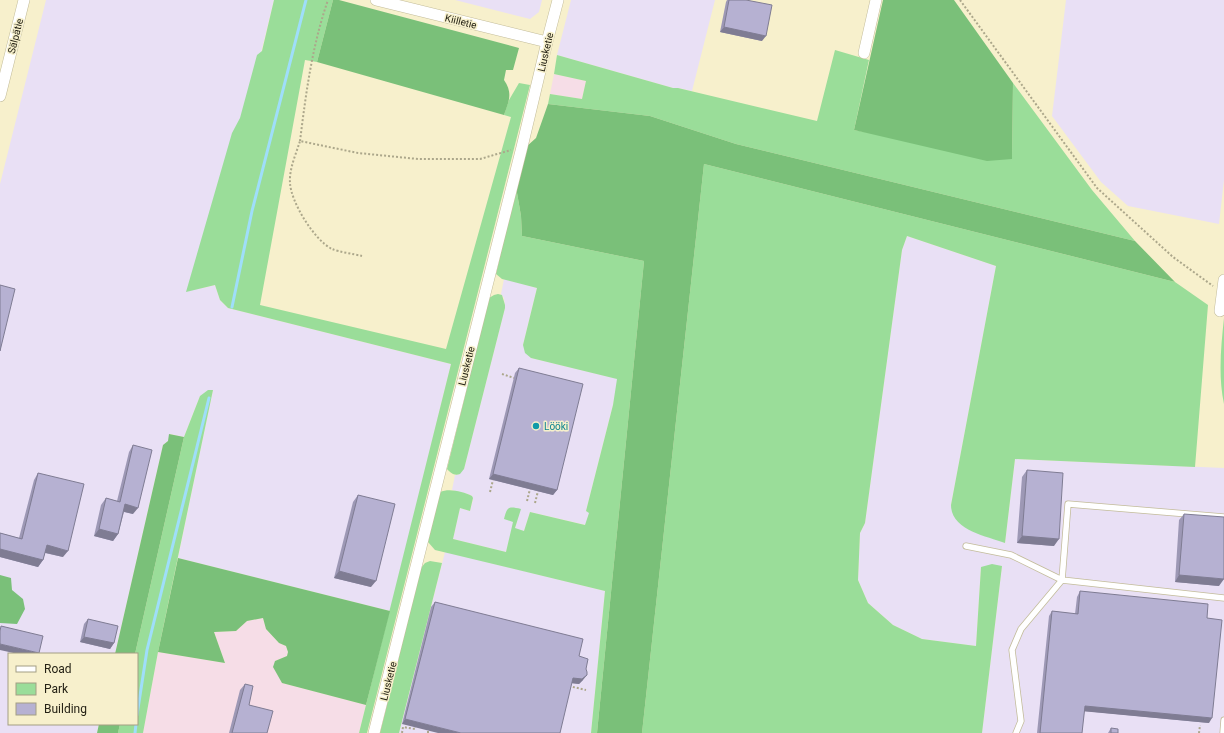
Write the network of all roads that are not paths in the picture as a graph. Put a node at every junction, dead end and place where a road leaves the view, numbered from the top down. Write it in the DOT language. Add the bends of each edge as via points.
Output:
graph roads {
  1 [pos="24,0"];
  2 [pos="376,0"];
  3 [pos="558,0"];
  4 [pos="876,0"];
  5 [pos="547,42"];
  6 [pos="864,53"];
  7 [pos="0,96"];
  8 [pos="1224,280"];
  9 [pos="1220,311"];
  10 [pos="1224,517"];
  11 [pos="966,546"];
  12 [pos="1062,580"];
  13 [pos="1224,598"];
  14 [pos="1224,720"];
  15 [pos="374,733"];
  16 [pos="1016,733"];
  17 [pos="1223,733"];
  1 -- 7 [label="street, Sälpätie"];
  2 -- 5 [label="street, Kiilletie"];
  3 -- 5 [label="street, Liusketie"];
  4 -- 6 [label="street"];
  5 -- 15 [label="street, Liusketie"];
  8 -- 9 [label="street"];
  10 -- 12 [label="lane" via="1068,504"];
  11 -- 12 [label="lane" via="1011,555"];
  12 -- 13 [label="lane"];
  12 -- 16 [label="lane" via="1021,629 1012,650 1021,721"];
  14 -- 17 [label="lane"];
}
